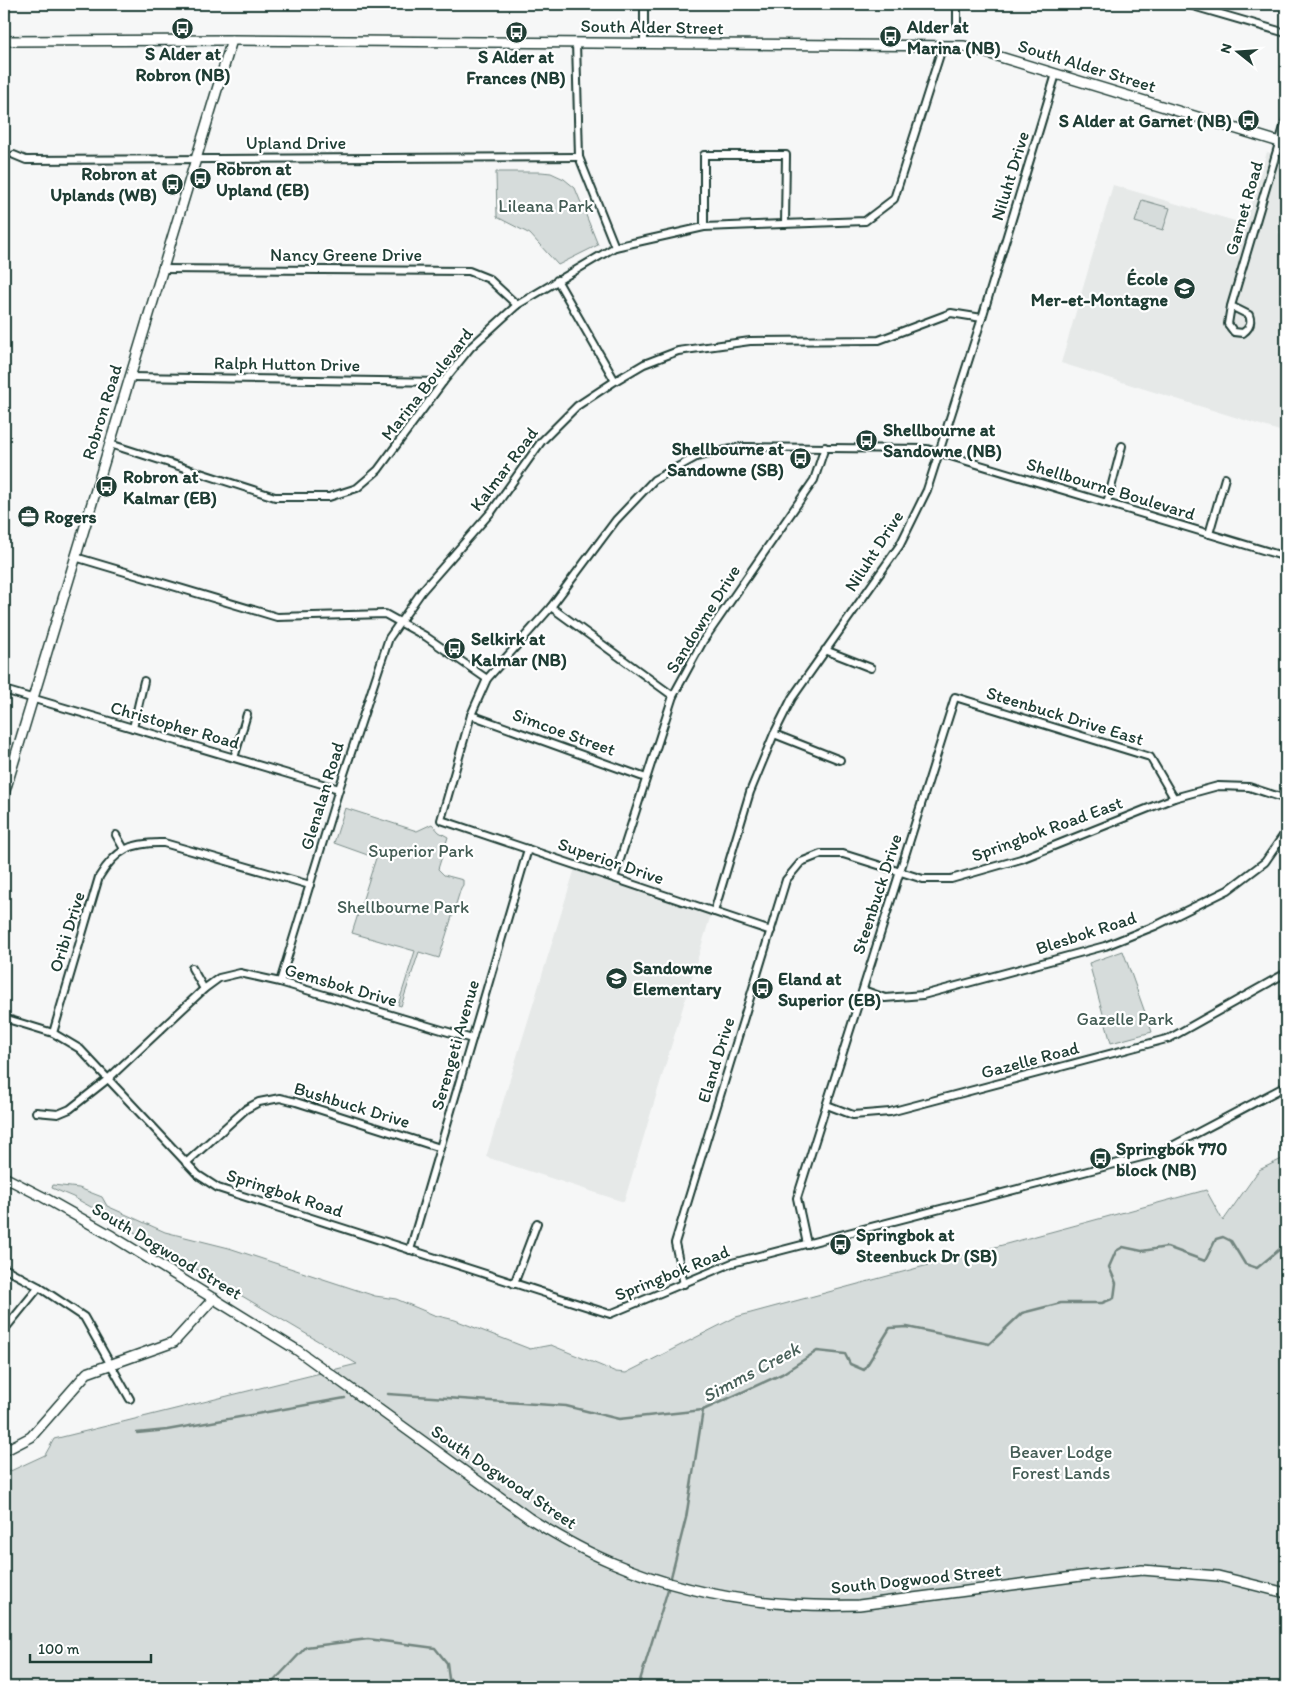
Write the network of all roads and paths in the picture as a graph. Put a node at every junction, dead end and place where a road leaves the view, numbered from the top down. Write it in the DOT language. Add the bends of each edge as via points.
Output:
graph roads {
  1 [pos="644,4"];
  2 [pos="957,4"];
  3 [pos="1190,4"];
  4 [pos="957,27"];
  5 [pos="1286,33"];
  6 [pos="232,40"];
  7 [pos="4,41"];
  8 [pos="576,42"];
  9 [pos="644,43"];
  10 [pos="943,46"];
  11 [pos="1056,74"];
  12 [pos="1286,120"];
  13 [pos="1283,143"];
  14 [pos="14,155"];
  15 [pos="196,158"];
  16 [pos="578,158"];
  17 [pos="785,224"];
  18 [pos="704,227"];
  19 [pos="615,247"];
  20 [pos="162,269"];
  21 [pos="557,280"];
  22 [pos="517,305"];
  23 [pos="1231,306"];
  24 [pos="982,318"];
  25 [pos="130,377"];
  26 [pos="615,381"];
  27 [pos="443,382"];
  28 [pos="110,444"];
  29 [pos="1122,446"];
  30 [pos="825,447"];
  31 [pos="939,453"];
  32 [pos="1225,478"];
  33 [pos="1107,503"];
  34 [pos="1209,534"];
  35 [pos="75,557"];
  36 [pos="1286,557"];
  37 [pos="551,607"];
  38 [pos="400,622"];
  39 [pos="825,650"];
  40 [pos="870,668"];
  41 [pos="487,679"];
  42 [pos="144,681"];
  43 [pos="4,690"];
  44 [pos="673,696"];
  45 [pos="955,697"];
  46 [pos="33,698"];
  47 [pos="248,714"];
  48 [pos="471,715"];
  49 [pos="133,728"];
  50 [pos="774,734"];
  51 [pos="234,758"];
  52 [pos="840,760"];
  53 [pos="646,778"];
  54 [pos="338,789"];
  55 [pos="4,794"];
  56 [pos="1174,798"];
  57 [pos="1286,799"];
  58 [pos="441,820"];
  59 [pos="1286,829"];
  60 [pos="116,835"];
  61 [pos="124,849"];
  62 [pos="528,849"];
  63 [pos="900,872"];
  64 [pos="614,878"];
  65 [pos="310,885"];
  66 [pos="714,912"];
  67 [pos="771,931"];
  68 [pos="192,968"];
  69 [pos="1286,973"];
  70 [pos="280,982"];
  71 [pos="204,989"];
  72 [pos="863,990"];
  73 [pos="4,1018"];
  74 [pos="53,1033"];
  75 [pos="472,1039"];
  76 [pos="108,1079"];
  77 [pos="1286,1086"];
  78 [pos="827,1106"];
  79 [pos="36,1112"];
  80 [pos="440,1148"];
  81 [pos="186,1163"];
  82 [pos="4,1178"];
  83 [pos="538,1224"];
  84 [pos="807,1244"];
  85 [pos="410,1250"];
  86 [pos="4,1268"];
  87 [pos="514,1284"];
  88 [pos="684,1284"];
  89 [pos="39,1287"];
  90 [pos="214,1298"];
  91 [pos="4,1330"];
  92 [pos="110,1365"];
  93 [pos="130,1400"];
  94 [pos="4,1450"];
  95 [pos="1286,1593"];
  1 -- 9 [label="street"];
  2 -- 4 [label="street"];
  3 -- 5 [label="street"];
  6 -- 7 [label="street, South Alder Street"];
  6 -- 8 [label="street, South Alder Street"];
  6 -- 15 [label="street, Robron Road"];
  8 -- 9 [label="street, South Alder Street"];
  8 -- 16 [label="street"];
  9 -- 10 [label="street, South Alder Street"];
  10 -- 11 [label="street, South Alder Street" via="964,46"];
  10 -- 17 [label="street, Marina Boulevard" via="894,199 865,221"];
  11 -- 13 [label="street, South Alder Street"];
  11 -- 24 [label="street, Niluht Drive"];
  12 -- 13 [label="street, Garnet Road"];
  13 -- 23 [label="street, Garnet Road"];
  14 -- 15 [label="street, Upland Drive" via="26,160"];
  15 -- 16 [label="street, Upland Drive"];
  15 -- 20 [label="street, Robron Road"];
  16 -- 19 [label="street"];
  17 -- 18 [label="street, Marina Boulevard"];
  17 -- 18 [label="street" via="786,155 704,155"];
  18 -- 19 [label="street, Marina Boulevard"];
  19 -- 21 [label="street, Marina Boulevard"];
  20 -- 22 [label="street, Nancy Greene Drive" via="469,271 489,278"];
  20 -- 25 [label="street, Robron Road"];
  21 -- 22 [label="street, Marina Boulevard"];
  21 -- 26 [label="street"];
  22 -- 27 [label="street, Marina Boulevard" via="471,347"];
  23 -- 23 [label="street, Garnet Road" via="1249,315 1251,320 1243,333 1234,332 1228,324"];
  24 -- 26 [label="street, Kalmar Road" via="951,313 878,340 750,341 678,351 644,364"];
  24 -- 31 [label="street, Niluht Drive"];
  25 -- 27 [label="street, Ralph Hutton Drive"];
  25 -- 28 [label="street, Robron Road"];
  26 -- 38 [label="street, Kalmar Road" via="577,406 541,442 492,512 422,591"];
  27 -- 28 [label="street, Marina Boulevard" via="378,470 357,488 329,497 275,496"];
  28 -- 35 [label="street, Robron Road"];
  29 -- 33 [label="street"];
  30 -- 31 [label="street, Shellbourne Boulevard" via="927,449"];
  30 -- 37 [label="street, Shellbourne Boulevard" via="742,447 696,457 654,480 616,520"];
  30 -- 44 [label="street, Sandowne Drive" via="814,480 703,641"];
  31 -- 33 [label="street, Shellbourne Boulevard"];
  31 -- 39 [label="street, Niluht Drive" via="927,490 900,545"];
  32 -- 34 [label="street"];
  33 -- 34 [label="street, Shellbourne Boulevard"];
  34 -- 36 [label="street, Shellbourne Boulevard"];
  35 -- 38 [label="street" via="278,617 385,614"];
  35 -- 46 [label="street, Robron Road"];
  37 -- 41 [label="street, Shellbourne Boulevard"];
  37 -- 44 [label="street"];
  38 -- 41 [label="street"];
  38 -- 54 [label="street, Glenalan Road" via="389,638"];
  39 -- 40 [label="street"];
  39 -- 50 [label="street, Niluht Drive" via="792,698"];
  41 -- 48 [label="street, Shellbourne Boulevard"];
  42 -- 49 [label="street"];
  43 -- 46 [label="street, Christopher Road"];
  44 -- 53 [label="street, Sandowne Drive"];
  45 -- 56 [label="street, Steenbuck Drive East" via="1150,758"];
  45 -- 63 [label="street, Steenbuck Drive"];
  46 -- 49 [label="street, Christopher Road"];
  46 -- 55 [label="street, Robron Road"];
  47 -- 51 [label="street"];
  48 -- 53 [label="street, Simcoe Street"];
  48 -- 58 [label="street, Shellbourne Boulevard"];
  49 -- 51 [label="street, Christopher Road"];
  50 -- 52 [label="street"];
  50 -- 66 [label="street, Niluht Drive" via="750,792"];
  51 -- 54 [label="street, Christopher Road"];
  53 -- 64 [label="street, Sandowne Drive"];
  54 -- 65 [label="street, Glenalan Road"];
  56 -- 57 [label="street" via="1218,786 1248,787"];
  56 -- 63 [label="street, Springbok Road East" via="1021,859 951,879 923,879"];
  58 -- 62 [label="street, Superior Drive"];
  59 -- 72 [label="street, Blesbok Road" via="1264,862 1228,890 1106,946 924,994 885,998"];
  60 -- 61 [label="street"];
  61 -- 65 [label="street, Oribi Drive" via="145,842 164,843"];
  61 -- 74 [label="street, Oribi Drive" via="109,861 99,877"];
  62 -- 64 [label="street, Superior Drive"];
  62 -- 75 [label="street, Serengeti Avenue"];
  63 -- 67 [label="street, Eland Drive" via="843,854 821,854 801,862 786,880"];
  63 -- 72 [label="street, Steenbuck Drive"];
  64 -- 66 [label="street, Superior Drive"];
  65 -- 70 [label="street, Glenalan Road"];
  66 -- 67 [label="street, Superior Drive"];
  67 -- 88 [label="street, Eland Drive" via="675,1243"];
  68 -- 71 [label="street"];
  69 -- 78 [label="street, Gazelle Road" via="1170,1038 890,1112 853,1114"];
  70 -- 71 [label="street, Gemsbok Drive" via="240,973 219,978"];
  70 -- 75 [label="street, Gemsbok Drive"];
  71 -- 76 [label="street, Gemsbok Drive"];
  72 -- 78 [label="street, Steenbuck Drive"];
  73 -- 74 [label="street, Springbok Road"];
  74 -- 76 [label="street, Springbok Road" via="80,1049"];
  75 -- 80 [label="street, Serengeti Avenue"];
  76 -- 79 [label="street, Gemsbok Drive" via="70,1109 58,1114"];
  76 -- 81 [label="street, Springbok Road"];
  77 -- 84 [label="street, Springbok Road" via="1161,1152"];
  78 -- 84 [label="street, Steenbuck Drive" via="797,1198"];
  80 -- 81 [label="street, Bushbuck Drive" via="280,1098 259,1102 246,1109"];
  80 -- 85 [label="street, Serengeti Avenue"];
  81 -- 85 [label="street, Springbok Road" via="218,1188"];
  82 -- 90 [label="street, South Dogwood Street" via="103,1231"];
  83 -- 87 [label="street"];
  84 -- 88 [label="street, Springbok Road" via="732,1263"];
  85 -- 87 [label="street, Springbok Road"];
  86 -- 89 [label="street"];
  87 -- 88 [label="street, Springbok Road" via="610,1314"];
  89 -- 91 [label="street"];
  89 -- 92 [label="street" via="84,1317"];
  90 -- 92 [label="street" via="174,1342"];
  90 -- 95 [label="street, South Dogwood Street" via="316,1363 529,1518 567,1541 612,1563 701,1591 770,1602 859,1605 1142,1570 1218,1576"];
  92 -- 93 [label="street"];
  92 -- 94 [label="street" via="87,1373 31,1437"];
}
